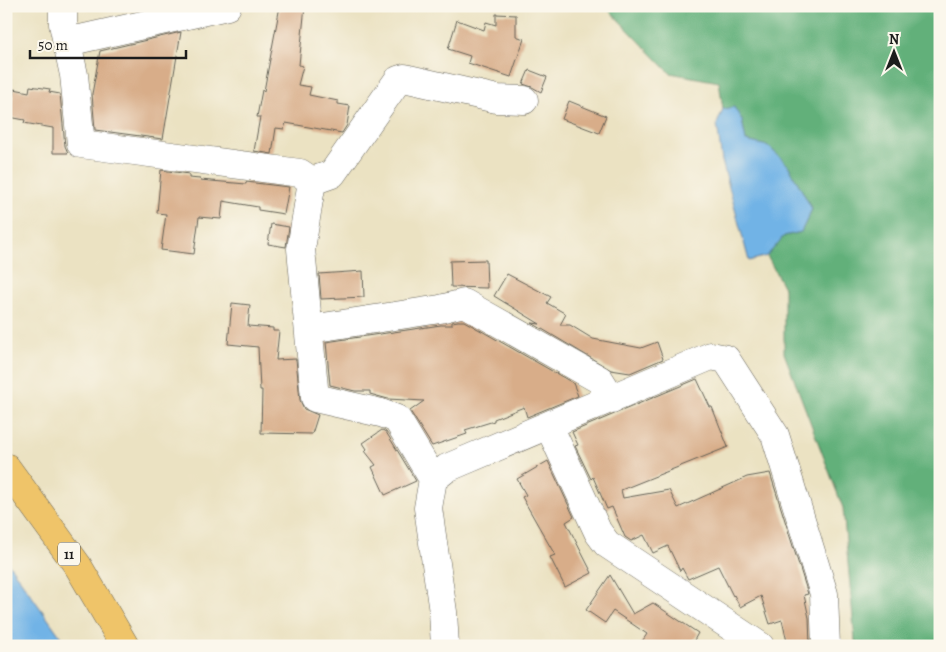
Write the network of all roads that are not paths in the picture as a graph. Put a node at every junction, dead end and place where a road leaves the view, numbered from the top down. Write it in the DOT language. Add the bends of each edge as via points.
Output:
graph roads {
  1 [pos="64,6"];
  2 [pos="227,6"];
  3 [pos="67,42"];
  4 [pos="524,100"];
  5 [pos="312,181"];
  6 [pos="310,329"];
  7 [pos="612,399"];
  8 [pos="549,426"];
  9 [pos="6,467"];
  10 [pos="433,479"];
  11 [pos="125,646"];
  12 [pos="445,646"];
  13 [pos="760,646"];
  14 [pos="826,646"];
  1 -- 3 [label="street"];
  2 -- 3 [label="street"];
  3 -- 5 [label="street" via="81,144 300,173"];
  4 -- 5 [label="street" via="497,99 404,78 398,80 332,174"];
  5 -- 6 [label="street" via="301,249"];
  6 -- 7 [label="street" via="464,303 600,380"];
  6 -- 10 [label="street" via="315,398 381,412 397,419"];
  7 -- 8 [label="street"];
  7 -- 14 [label="street" via="710,356 726,359 775,435 824,594"];
  8 -- 10 [label="street" via="447,468"];
  8 -- 13 [label="street" via="598,532 607,544"];
  9 -- 11 [label="highway, 11" via="78,566"];
  10 -- 12 [label="street" via="428,508"];
}
